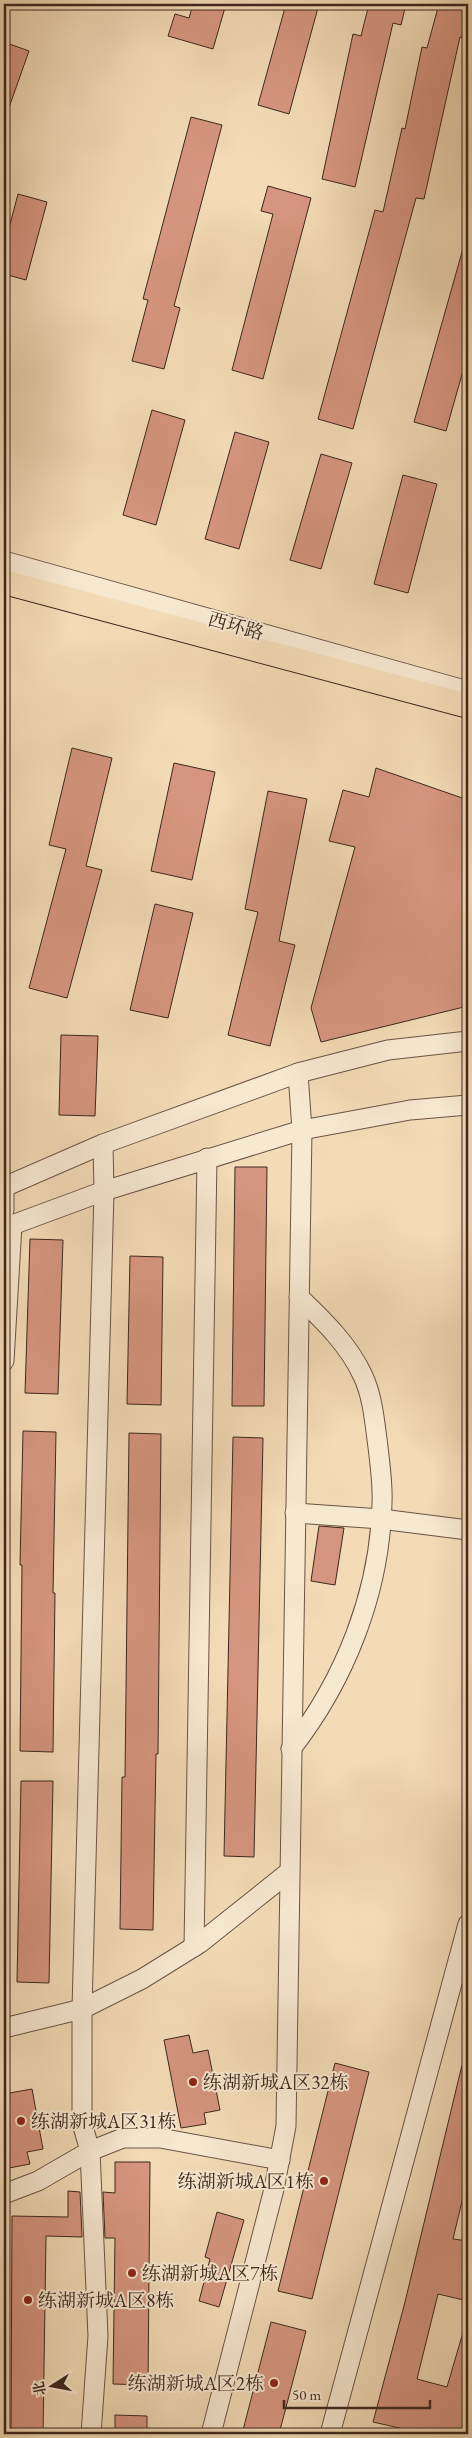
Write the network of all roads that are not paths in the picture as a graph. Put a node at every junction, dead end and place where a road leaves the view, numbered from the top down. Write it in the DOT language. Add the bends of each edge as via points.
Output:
graph roads {
  1 [pos="4,561"];
  2 [pos="4,582"];
  3 [pos="468,691"];
  4 [pos="468,706"];
  5 [pos="468,1041"];
  6 [pos="298,1073"];
  7 [pos="468,1105"];
  8 [pos="302,1130"];
  9 [pos="103,1144"];
  10 [pos="207,1158"];
  11 [pos="4,1187"];
  12 [pos="104,1191"];
  13 [pos="7,1221"];
  14 [pos="299,1297"];
  15 [pos="4,1361"];
  16 [pos="295,1513"];
  17 [pos="381,1519"];
  18 [pos="468,1530"];
  19 [pos="291,1749"];
  20 [pos="289,1872"];
  21 [pos="468,1924"];
  22 [pos="194,1947"];
  23 [pos="82,2009"];
  24 [pos="4,2028"];
  25 [pos="90,2152"];
  26 [pos="280,2160"];
  27 [pos="4,2194"];
  28 [pos="91,2434"];
  29 [pos="211,2434"];
  30 [pos="330,2434"];
  1 -- 3 [label="street, 西环路"];
  2 -- 4 [label="main road, 西环路"];
  5 -- 6 [label="street" via="388,1050"];
  6 -- 8 [label="street"];
  6 -- 9 [label="street"];
  7 -- 8 [label="street" via="410,1110"];
  8 -- 10 [label="street"];
  8 -- 14 [label="street"];
  9 -- 11 [label="street"];
  9 -- 12 [label="street"];
  10 -- 12 [label="street"];
  10 -- 22 [label="street"];
  11 -- 13 [label="street"];
  12 -- 13 [label="street"];
  12 -- 23 [label="street"];
  13 -- 15 [label="street"];
  14 -- 16 [label="street"];
  14 -- 17 [label="street" via="326,1322 364,1378 375,1425 381,1478"];
  16 -- 17 [label="street"];
  16 -- 19 [label="street"];
  17 -- 18 [label="street"];
  17 -- 19 [label="street" via="368,1597 353,1643 317,1712"];
  19 -- 20 [label="street"];
  20 -- 22 [label="street"];
  20 -- 26 [label="street" via="286,2126"];
  21 -- 30 [label="street"];
  22 -- 23 [label="street" via="142,1979"];
  23 -- 24 [label="street"];
  23 -- 25 [label="street" via="82,2123"];
  25 -- 26 [label="street" via="123,2138 160,2138"];
  25 -- 27 [label="street" via="38,2181"];
  25 -- 28 [label="street" via="98,2336"];
  26 -- 29 [label="street"];
}
